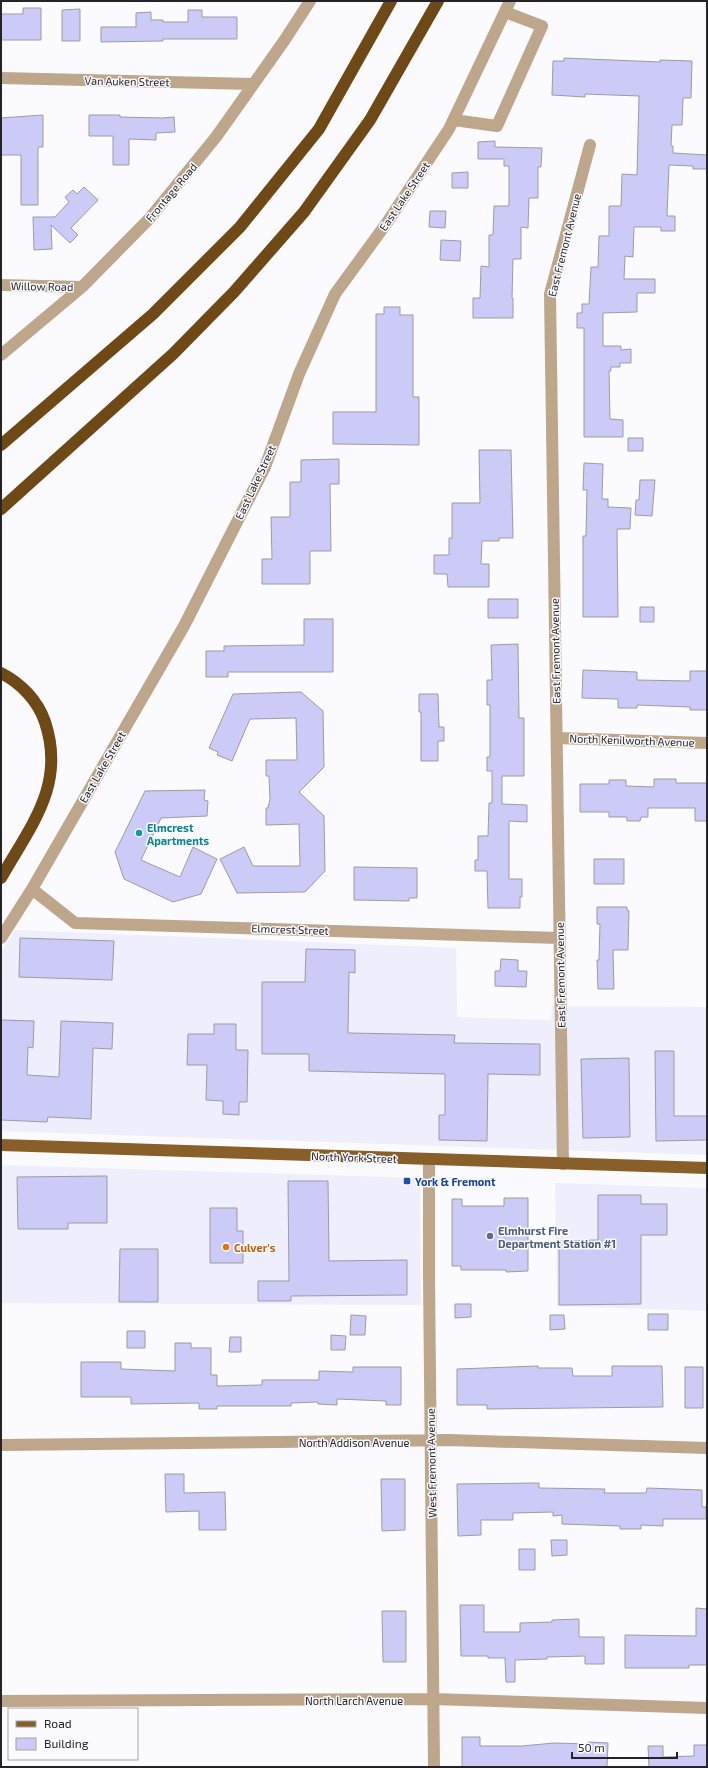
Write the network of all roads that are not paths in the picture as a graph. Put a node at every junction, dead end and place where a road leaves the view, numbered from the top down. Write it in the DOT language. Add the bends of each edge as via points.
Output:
graph roads {
  1 [pos="310,1"];
  2 [pos="391,1"];
  3 [pos="438,1"];
  4 [pos="507,6"];
  5 [pos="1,78"];
  6 [pos="252,84"];
  7 [pos="454,120"];
  8 [pos="590,144"];
  9 [pos="1,285"];
  10 [pos="82,287"];
  11 [pos="1,355"];
  12 [pos="1,445"];
  13 [pos="1,509"];
  14 [pos="1,673"];
  15 [pos="557,738"];
  16 [pos="707,743"];
  17 [pos="1,878"];
  18 [pos="32,889"];
  19 [pos="1,938"];
  20 [pos="560,938"];
  21 [pos="1,1145"];
  22 [pos="429,1159"];
  23 [pos="563,1164"];
  24 [pos="707,1168"];
  25 [pos="431,1441"];
  26 [pos="1,1444"];
  27 [pos="707,1448"];
  28 [pos="433,1699"];
  29 [pos="1,1701"];
  30 [pos="707,1708"];
  31 [pos="434,1767"];
  1 -- 6 [label="street, Frontage Road"];
  2 -- 12 [label="highway" via="319,129 240,227 153,314"];
  3 -- 13 [label="highway" via="370,120 304,212 234,292 173,354"];
  4 -- 7 [label="street, East Lake Street"];
  4 -- 7 [label="street" via="542,26 496,126"];
  5 -- 6 [label="street, Van Auken Street"];
  6 -- 10 [label="street, Frontage Road" via="216,138 149,219"];
  7 -- 18 [label="street, East Lake Street" via="386,224 335,294 299,374 265,467 180,632"];
  8 -- 15 [label="street, East Fremont Avenue" via="550,294"];
  9 -- 10 [label="street, Willow Road"];
  10 -- 11 [label="street, Frontage Road"];
  14 -- 17 [label="highway" via="19,684 42,714 50,737 52,758 50,781 42,805"];
  15 -- 16 [label="street, North Kenilworth Avenue"];
  15 -- 20 [label="street, East Fremont Avenue"];
  18 -- 19 [label="street, East Lake Street"];
  18 -- 20 [label="street, Elmcrest Street" via="75,923"];
  20 -- 23 [label="street, East Fremont Avenue"];
  21 -- 22 [label="main road, North York Street"];
  22 -- 23 [label="main road, North York Street"];
  22 -- 25 [label="street, West Fremont Avenue"];
  23 -- 24 [label="main road, North York Street"];
  25 -- 26 [label="street, North Addison Avenue"];
  25 -- 27 [label="street, North Addison Avenue"];
  25 -- 28 [label="street, West Fremont Avenue"];
  28 -- 29 [label="street, North Larch Avenue"];
  28 -- 30 [label="street, North Larch Avenue"];
  28 -- 31 [label="street, West Fremont Avenue"];
}
